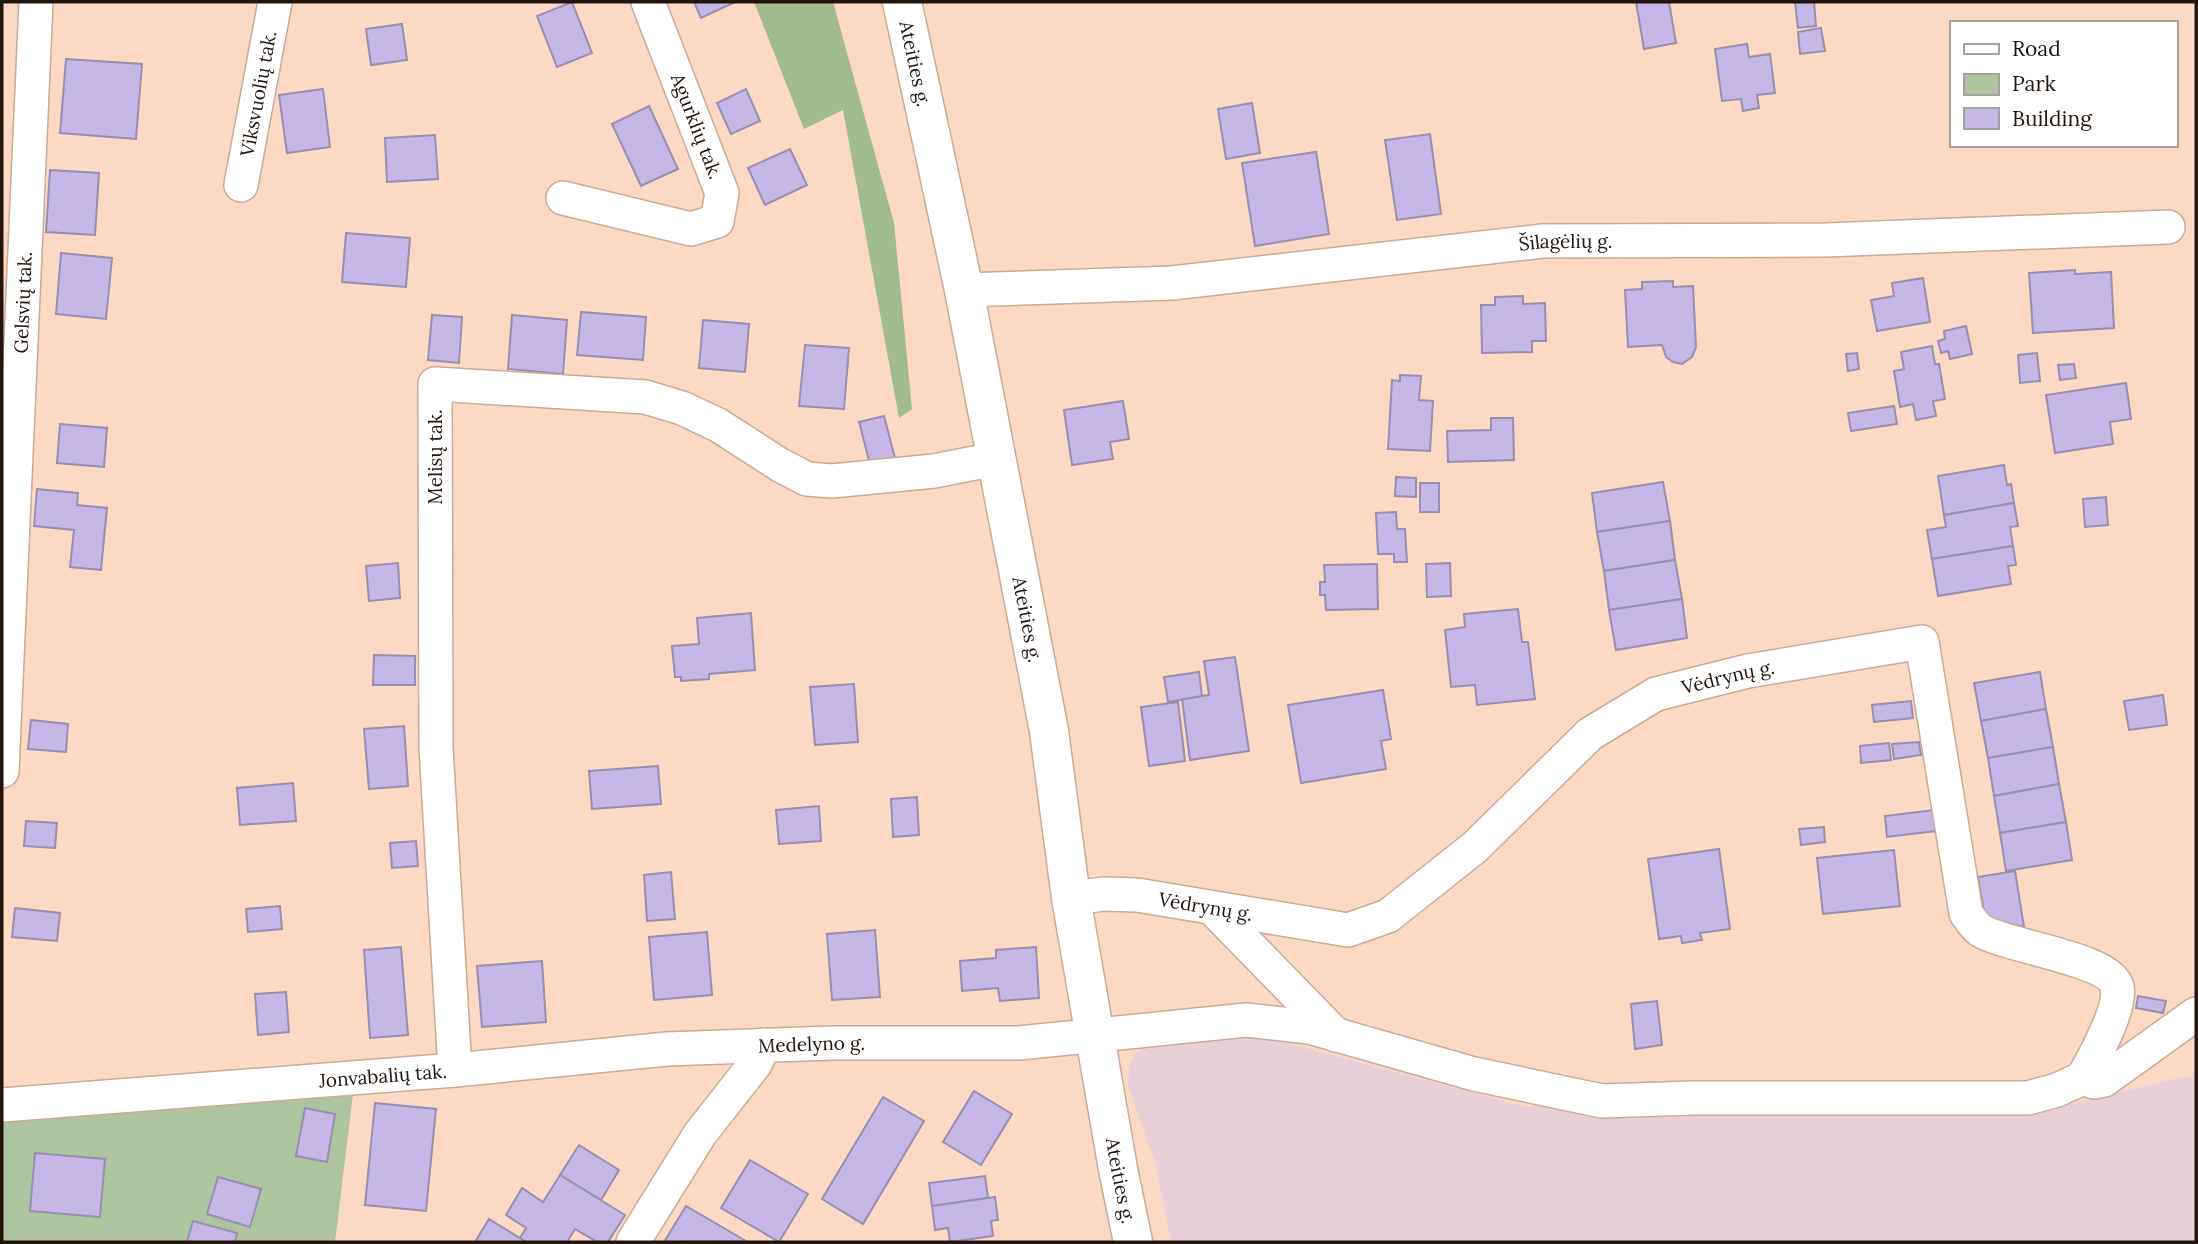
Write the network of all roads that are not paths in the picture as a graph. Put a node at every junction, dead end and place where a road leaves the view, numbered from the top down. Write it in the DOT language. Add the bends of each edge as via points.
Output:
graph roads {
  1 [pos="36,2"];
  2 [pos="275,2"];
  3 [pos="648,2"];
  4 [pos="902,2"];
  5 [pos="241,185"];
  6 [pos="563,198"];
  7 [pos="2168,227"];
  8 [pos="964,290"];
  9 [pos="995,459"];
  10 [pos="2,771"];
  11 [pos="1071,898"];
  12 [pos="1212,908"];
  13 [pos="2196,1014"];
  14 [pos="1095,1035"];
  15 [pos="1336,1035"];
  16 [pos="764,1045"];
  17 [pos="455,1069"];
  18 [pos="2083,1078"];
  19 [pos="2,1105"];
  20 [pos="633,1242"];
  21 [pos="1133,1242"];
  1 -- 10 [label="street, Gelsvių tak."];
  2 -- 5 [label="street, Viksvuolių tak."];
  3 -- 6 [label="street, Agurklių tak." via="722,193 717,221 691,229"];
  4 -- 8 [label="street, Ateities g."];
  7 -- 8 [label="street, Šilagėlių g." via="1825,240 1543,242 1172,283"];
  8 -- 9 [label="street, Ateities g."];
  9 -- 11 [label="street, Ateities g." via="1049,731"];
  9 -- 17 [label="street, Melisų tak." via="934,471 832,481 807,479 718,425 645,397 435,384 436,748"];
  11 -- 12 [label="street, Vėdrynų g." via="1137,895"];
  11 -- 14 [label="street, Ateities g."];
  12 -- 15 [label="street"];
  12 -- 18 [label="street, Vėdrynų g." via="1348,930 1388,916 1475,848 1590,734 1656,694 1748,671 1923,642 1966,913 1977,928 1994,937 2108,973 2117,987 2103,1041"];
  13 -- 18 [label="street, Medelyno g." via="2104,1080"];
  14 -- 15 [label="street, Medelyno g." via="1246,1020"];
  14 -- 16 [label="street, Medelyno g." via="1019,1043"];
  14 -- 21 [label="street, Ateities g."];
  15 -- 18 [label="street, Medelyno g." via="1474,1074 1602,1101 2028,1098"];
  16 -- 17 [label="street, Jonvabalių tak." via="667,1049"];
  16 -- 20 [label="street, Medelyno g."];
  17 -- 19 [label="street, Jonvabalių tak."];
}
